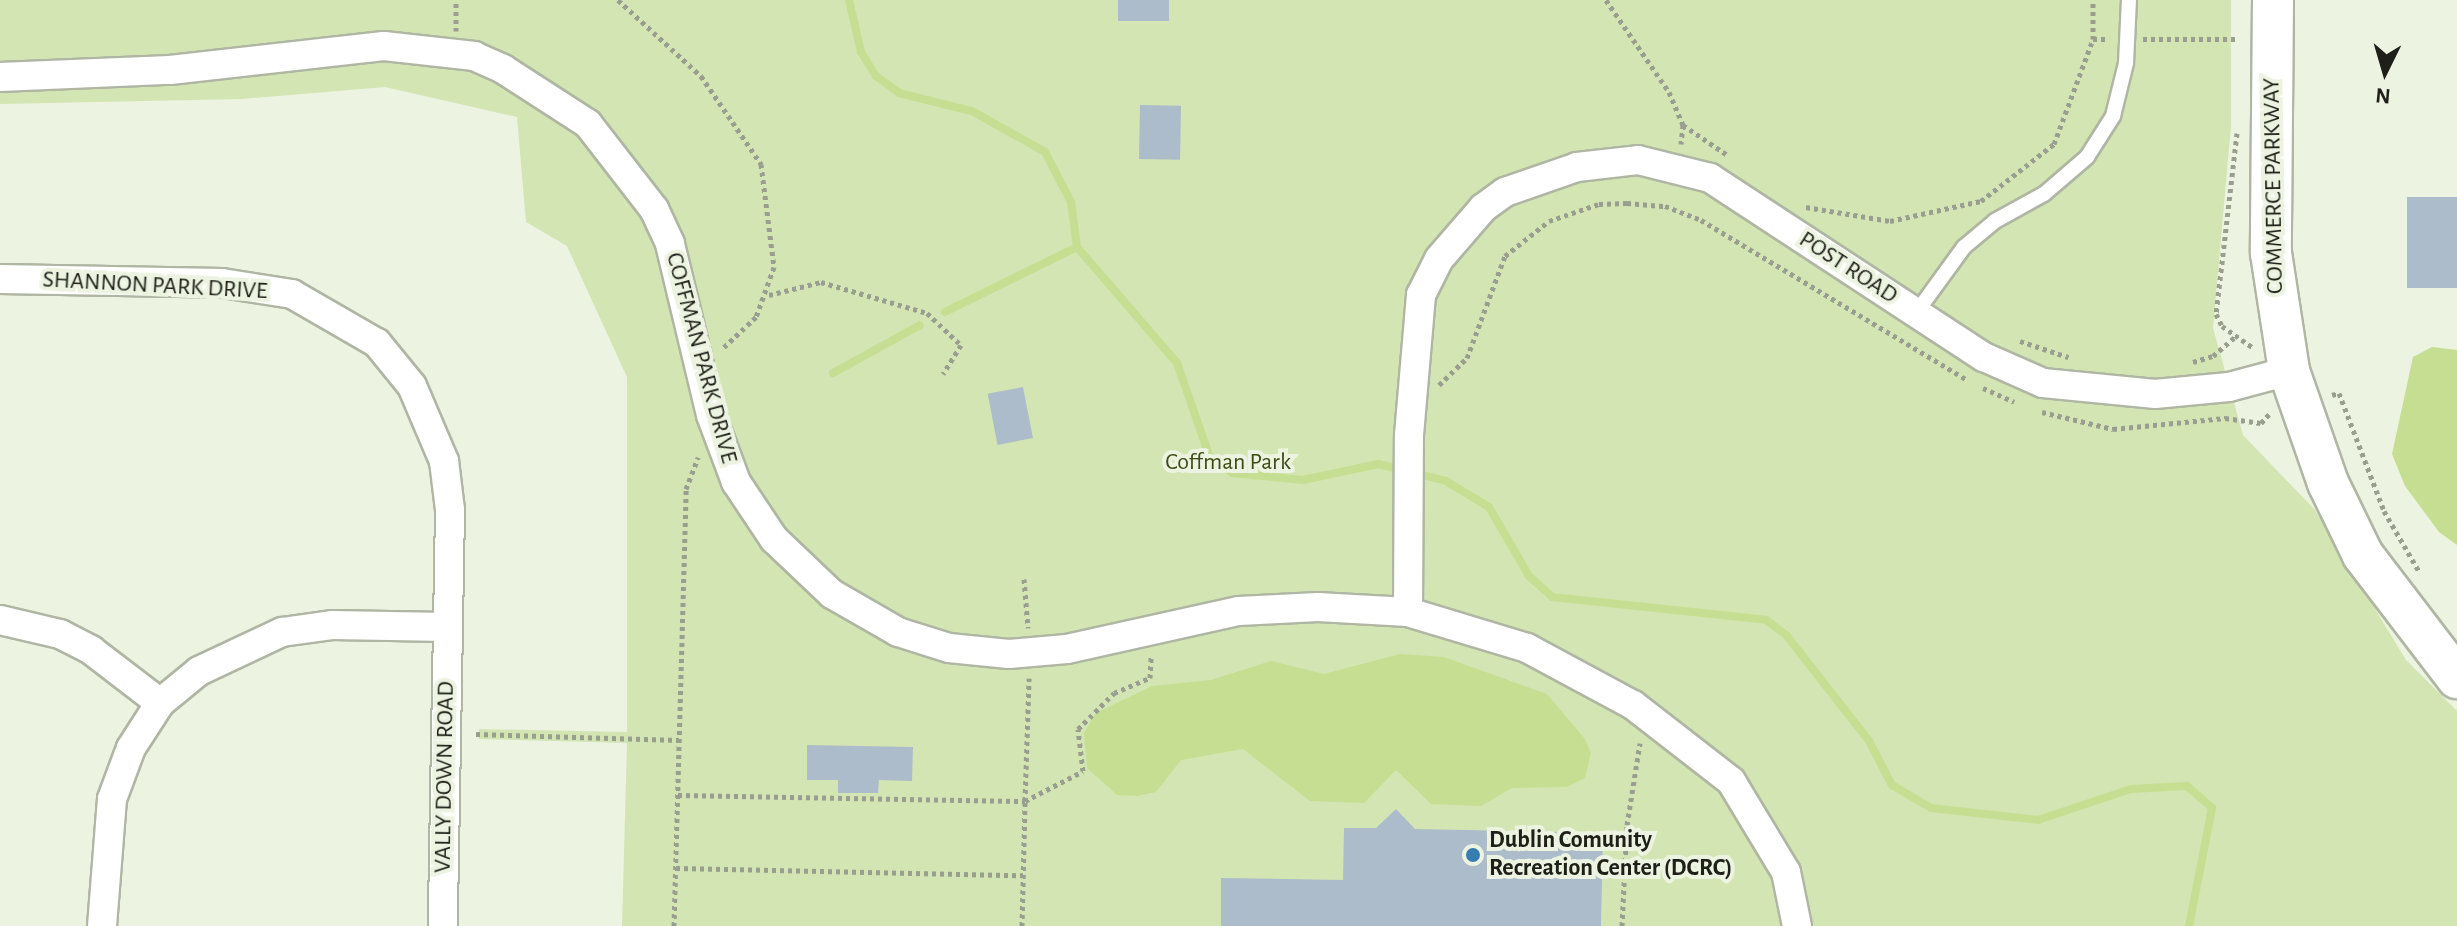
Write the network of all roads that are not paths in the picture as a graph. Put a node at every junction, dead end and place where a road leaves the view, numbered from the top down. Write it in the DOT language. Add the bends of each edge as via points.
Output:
graph roads {
  1 [pos="2129,0"];
  2 [pos="2273,0"];
  3 [pos="0,77"];
  4 [pos="0,279"];
  5 [pos="1916,313"];
  6 [pos="2289,371"];
  7 [pos="1408,612"];
  8 [pos="0,620"];
  9 [pos="448,627"];
  10 [pos="2457,678"];
  11 [pos="160,703"];
  12 [pos="102,926"];
  13 [pos="443,926"];
  14 [pos="1797,926"];
  1 -- 5 [label="lane" via="2113,116 2087,157 2044,194 1995,221 1964,247"];
  2 -- 6 [label="street, COMMERCE PARKWAY" via="2271,253"];
  3 -- 7 [label="street, COFFMAN PARK DRIVE" via="170,70 384,46 474,56 568,108 630,170 670,244 736,482 809,577 898,632 1028,667 1239,611"];
  4 -- 9 [label="street, SHANNON PARK DRIVE" via="261,287 344,319 377,343 412,386 444,461"];
  5 -- 6 [label="street, POST ROAD" via="1996,362 2043,383 2103,394 2206,390"];
  5 -- 7 [label="street, POST ROAD" via="1710,178 1638,160 1577,167 1505,192 1483,208 1439,259 1421,295 1413,334"];
  6 -- 10 [label="street" via="2328,483 2363,555"];
  7 -- 14 [label="street, COFFMAN PARK DRIVE" via="1527,648 1684,740 1731,781 1759,826 1786,872"];
  8 -- 11 [label="street" via="60,634 91,650"];
  9 -- 11 [label="street" via="332,625 282,632 199,671"];
  9 -- 13 [label="street, VALLY DOWN ROAD"];
  11 -- 12 [label="street" via="131,748 112,799"];
}
